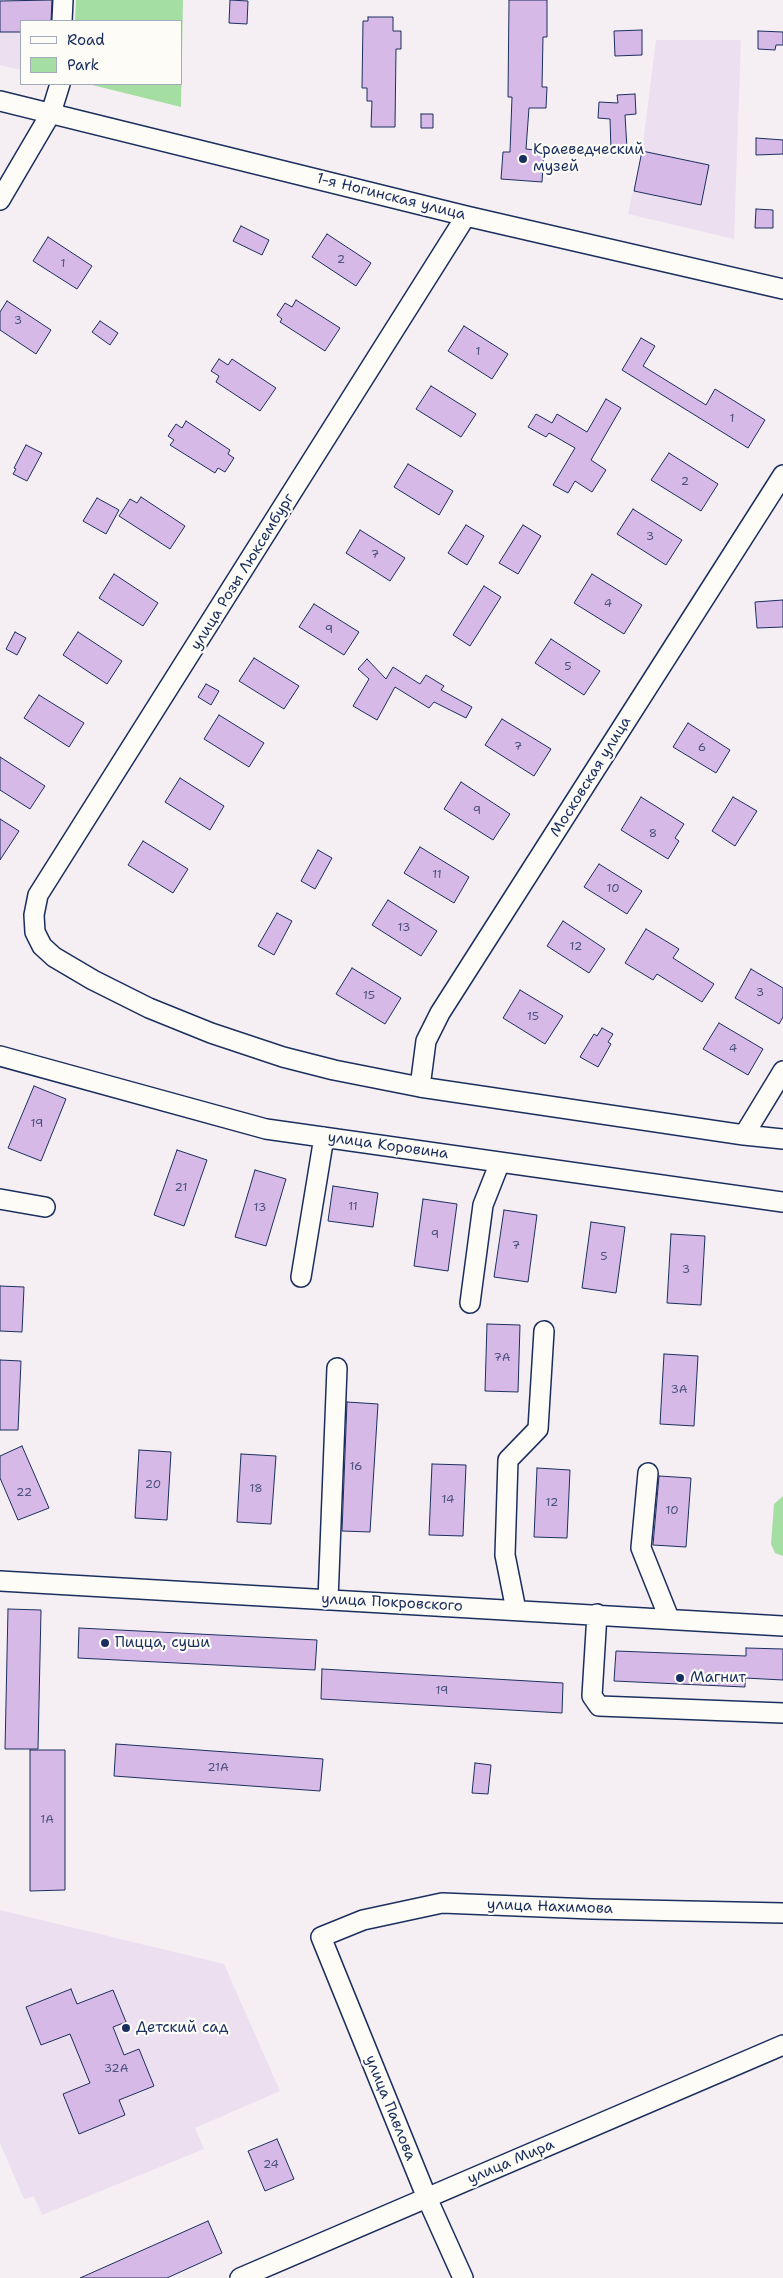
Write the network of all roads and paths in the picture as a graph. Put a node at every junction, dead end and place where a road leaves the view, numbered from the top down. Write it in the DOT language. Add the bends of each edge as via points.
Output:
graph roads {
  1 [pos="63,0"];
  2 [pos="62,20"];
  3 [pos="60,85"];
  4 [pos="0,101"];
  5 [pos="51,113"];
  6 [pos="0,200"];
  7 [pos="466,216"];
  8 [pos="783,289"];
  9 [pos="783,475"];
  10 [pos="0,1056"];
  11 [pos="783,1071"];
  12 [pos="420,1087"];
  13 [pos="744,1135"];
  14 [pos="324,1137"];
  15 [pos="783,1139"];
  16 [pos="500,1162"];
  17 [pos="0,1199"];
  18 [pos="783,1202"];
  19 [pos="45,1206"];
  20 [pos="301,1277"];
  21 [pos="470,1302"];
  22 [pos="544,1331"];
  23 [pos="337,1368"];
  24 [pos="648,1474"];
  25 [pos="0,1581"];
  26 [pos="328,1600"];
  27 [pos="516,1610"];
  28 [pos="597,1614"];
  29 [pos="669,1618"];
  30 [pos="783,1626"];
  31 [pos="783,1712"];
  32 [pos="783,1913"];
  33 [pos="321,1937"];
  34 [pos="783,2045"];
  35 [pos="427,2198"];
  36 [pos="263,2273"];
  37 [pos="240,2278"];
  38 [pos="463,2278"];
  1 -- 2 [label="street"];
  3 -- 5 [label="street"];
  4 -- 5 [label="street, 1-я Ногинская улица"];
  5 -- 6 [label="street"];
  5 -- 7 [label="street, 1-я Ногинская улица"];
  7 -- 8 [label="street, 1-я Ногинская улица"];
  7 -- 12 [label="street, улица Розы Люксембург" via="66,848 38,896 34,915 35,932 42,946 54,957 158,1012 284,1057"];
  9 -- 12 [label="street, Московская улица" via="440,1014 426,1041"];
  10 -- 14 [label="street, улица Коровина" via="266,1129"];
  11 -- 13 [label="street"];
  12 -- 13 [label="street"];
  13 -- 15 [label="street"];
  14 -- 16 [label="street, улица Коровина"];
  14 -- 20 [label="street"];
  16 -- 18 [label="street, улица Коровина"];
  16 -- 21 [label="street" via="483,1205"];
  17 -- 19 [label="street"];
  22 -- 27 [label="street" via="538,1429 508,1460 505,1555"];
  23 -- 26 [label="street"];
  24 -- 29 [label="street" via="641,1548"];
  25 -- 26 [label="street, улица Покровского"];
  26 -- 27 [label="street, улица Покровского"];
  27 -- 28 [label="street, улица Покровского"];
  28 -- 29 [label="street, улица Покровского"];
  28 -- 31 [label="street" via="592,1696 599,1706"];
  29 -- 30 [label="street, улица Покровского"];
  32 -- 33 [label="street, улица Нахимова" via="442,1903 363,1920"];
  33 -- 35 [label="street, улица Павлова"];
  34 -- 35 [label="street, улица Мира"];
  35 -- 36 [label="street, улица Мира"];
  35 -- 38 [label="street, улица Павлова"];
  36 -- 37 [label="street, улица Мира"];
}
